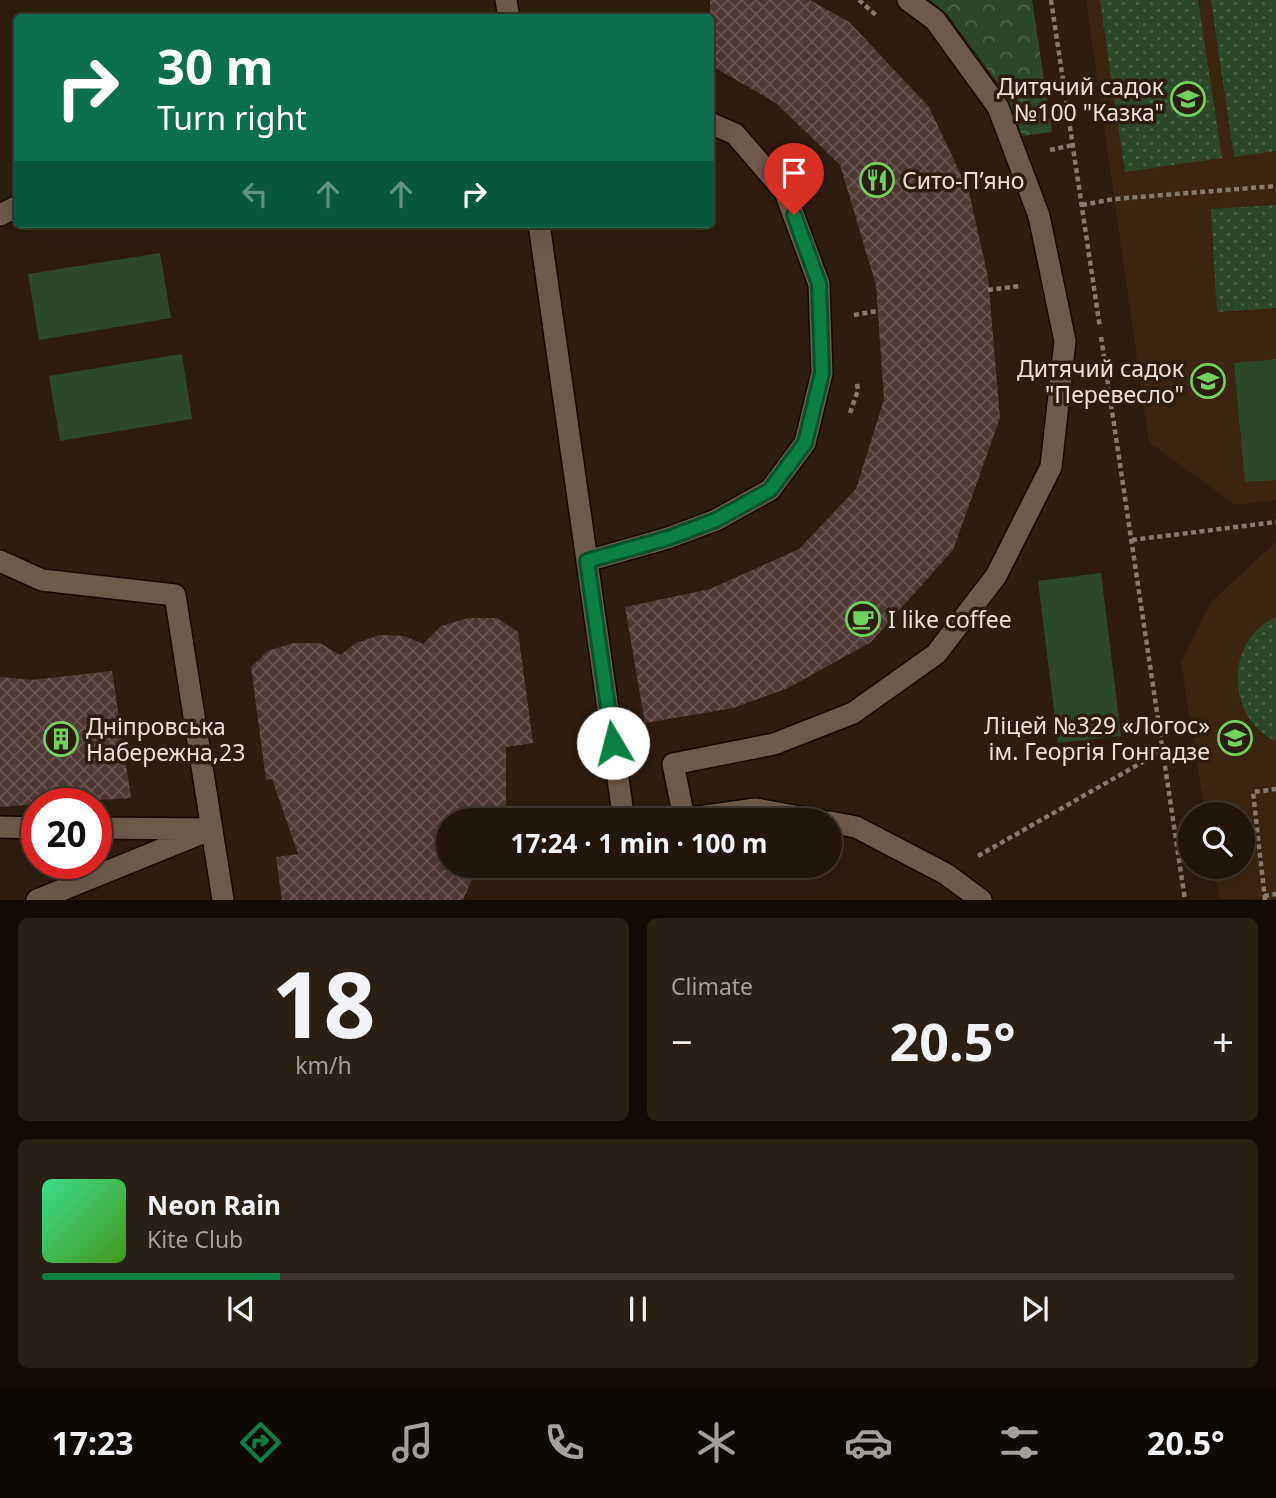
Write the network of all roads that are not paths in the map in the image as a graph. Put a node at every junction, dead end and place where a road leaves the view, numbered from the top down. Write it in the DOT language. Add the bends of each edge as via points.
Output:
graph roads {
  1 [pos="908,0"];
  2 [pos="714,125"];
  3 [pos="540,228"];
  4 [pos="0,561"];
  5 [pos="587,561"];
  6 [pos="622,808"];
  7 [pos="675,808"];
  8 [pos="842,824"];
  9 [pos="0,827"];
  10 [pos="21,828"];
  11 [pos="112,828"];
  12 [pos="212,829"];
  13 [pos="37,900"];
  14 [pos="223,900"];
  15 [pos="981,900"];
  1 -- 7 [label="lane" via="935,20 998,107 1039,216 1065,341 1051,467 996,576 936,654 853,713 774,744 673,764"];
  2 -- 5 [label="lane" via="734,134 785,192 819,284 822,373 805,443 770,490 716,520"];
  3 -- 5 [label="lane"];
  4 -- 12 [label="lane" via="42,580 175,595"];
  5 -- 6 [label="lane"];
  8 -- 15 [label="lane" via="856,827 946,874"];
  9 -- 10 [label="lane"];
  11 -- 12 [label="lane"];
  12 -- 13 [label="lane"];
  12 -- 14 [label="lane"];
}
